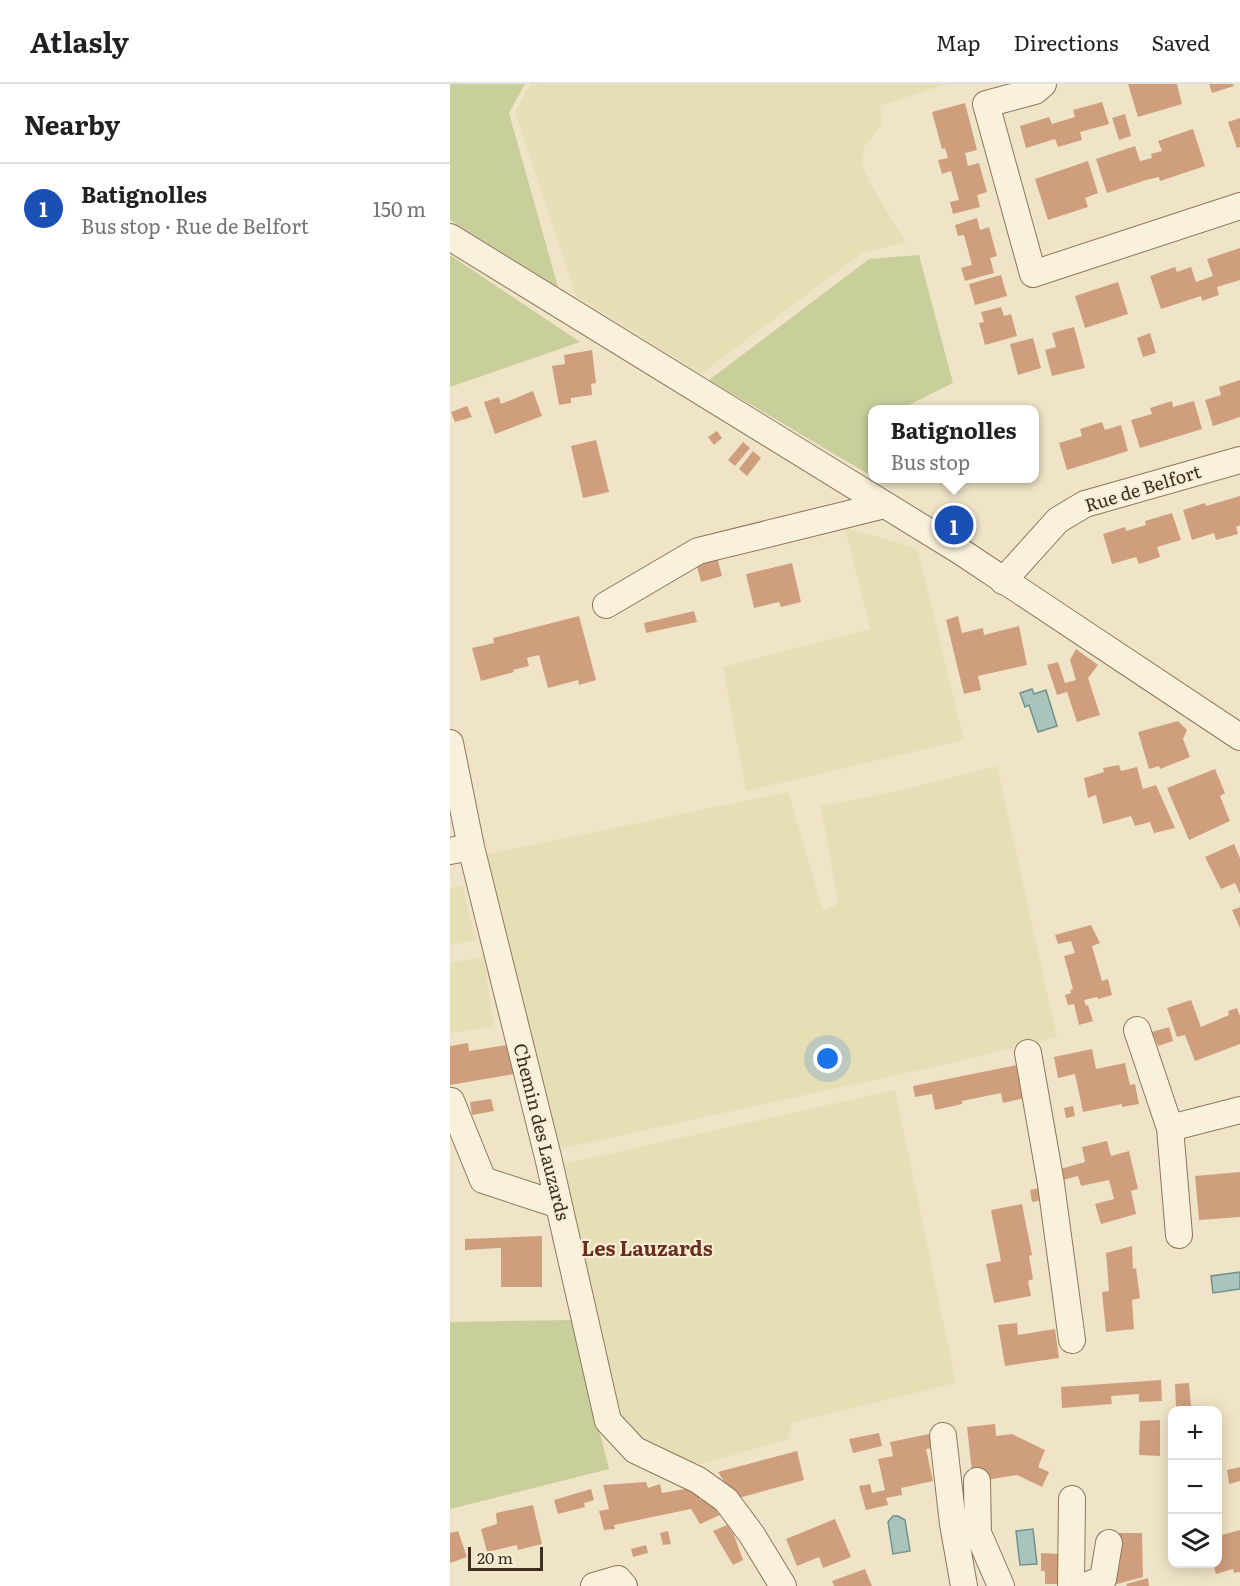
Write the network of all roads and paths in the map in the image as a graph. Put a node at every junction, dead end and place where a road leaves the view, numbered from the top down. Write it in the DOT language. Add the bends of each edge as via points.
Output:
graph roads {
  1 [pos="1043,84"];
  2 [pos="1240,206"];
  3 [pos="450,237"];
  4 [pos="1240,460"];
  5 [pos="885,505"];
  6 [pos="1003,581"];
  7 [pos="606,605"];
  8 [pos="1240,738"];
  9 [pos="450,743"];
  10 [pos="461,849"];
  11 [pos="1137,1030"];
  12 [pos="1028,1053"];
  13 [pos="451,1101"];
  14 [pos="1240,1110"];
  15 [pos="1170,1128"];
  16 [pos="559,1205"];
  17 [pos="1179,1235"];
  18 [pos="1072,1340"];
  19 [pos="943,1436"];
  20 [pos="977,1481"];
  21 [pos="1072,1499"];
  22 [pos="1108,1543"];
  23 [pos="594,1586"];
  24 [pos="624,1586"];
  25 [pos="783,1586"];
  26 [pos="964,1586"];
  27 [pos="1001,1586"];
  28 [pos="1071,1586"];
  29 [pos="1085,1586"];
  1 -- 2 [label="street" via="1035,91 986,105 1033,274"];
  3 -- 5 [label="street"];
  4 -- 6 [label="street, Rue de Belfort" via="1085,504 1058,520"];
  5 -- 6 [label="street"];
  5 -- 7 [label="street" via="698,551"];
  6 -- 8 [label="street"];
  9 -- 10 [label="street, Chemin des Lauzards"];
  10 -- 16 [label="street, Chemin des Lauzards"];
  11 -- 15 [label="street"];
  12 -- 18 [label="street"];
  13 -- 16 [label="street" via="483,1180"];
  14 -- 15 [label="street"];
  15 -- 17 [label="street"];
  16 -- 25 [label="street, Chemin des Lauzards" via="608,1421 635,1450 698,1480 726,1500"];
  19 -- 26 [label="street"];
  20 -- 27 [label="street" via="978,1533"];
  21 -- 28 [label="street"];
  22 -- 29 [label="street" via="1103,1578"];
  23 -- 24 [label="street" via="618,1579"];
}
